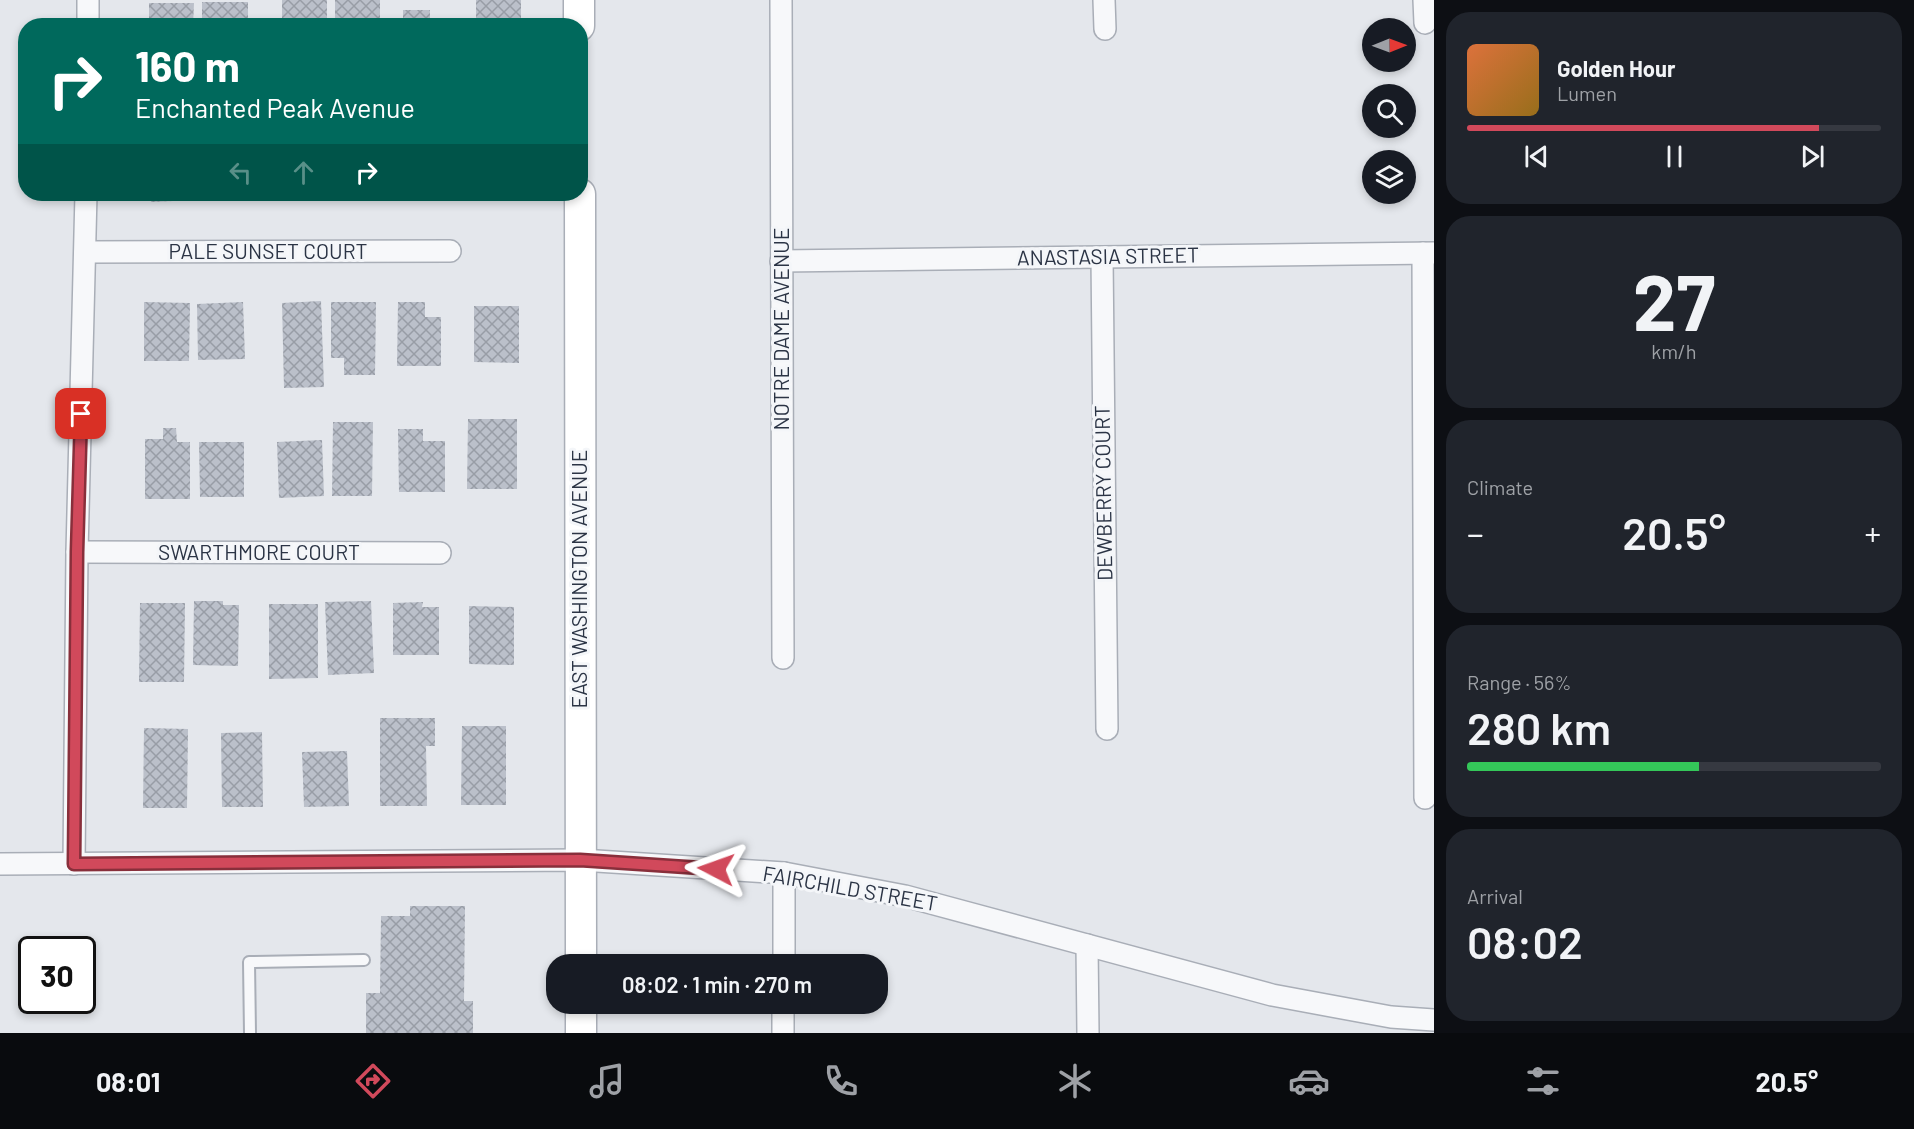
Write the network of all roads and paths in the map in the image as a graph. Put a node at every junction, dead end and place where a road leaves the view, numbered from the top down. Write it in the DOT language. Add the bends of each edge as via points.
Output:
graph roads {
  1 [pos="88,0"];
  2 [pos="579,0"];
  3 [pos="781,0"];
  4 [pos="1104,0"];
  5 [pos="1424,0"];
  6 [pos="88,18"];
  7 [pos="579,18"];
  8 [pos="1425,23"];
  9 [pos="1105,29"];
  10 [pos="86,201"];
  11 [pos="580,201"];
  12 [pos="450,251"];
  13 [pos="86,252"];
  14 [pos="1428,253"];
  15 [pos="1102,257"];
  16 [pos="781,261"];
  17 [pos="77,552"];
  18 [pos="440,553"];
  19 [pos="783,658"];
  20 [pos="1107,729"];
  21 [pos="1425,798"];
  22 [pos="580,860"];
  23 [pos="0,864"];
  24 [pos="74,864"];
  25 [pos="784,873"];
  26 [pos="1087,945"];
  27 [pos="581,954"];
  28 [pos="783,954"];
  29 [pos="364,960"];
  30 [pos="581,1014"];
  31 [pos="783,1014"];
  32 [pos="1434,1020"];
  33 [pos="1391,1025"];
  34 [pos="250,1033"];
  35 [pos="581,1033"];
  36 [pos="783,1033"];
  37 [pos="1088,1033"];
  1 -- 6 [label="street"];
  2 -- 7 [label="main road"];
  3 -- 16 [label="street, NOTRE DAME AVENUE"];
  4 -- 9 [label="street"];
  5 -- 8 [label="street"];
  10 -- 13 [label="street"];
  11 -- 22 [label="main road, EAST WASHINGTON AVENUE"];
  12 -- 13 [label="street, PALE SUNSET COURT"];
  13 -- 17 [label="street"];
  14 -- 15 [label="street, ANASTASIA STREET"];
  14 -- 21 [label="street"];
  15 -- 16 [label="street, ANASTASIA STREET"];
  15 -- 20 [label="street, DEWBERRY COURT"];
  16 -- 19 [label="street, NOTRE DAME AVENUE"];
  17 -- 18 [label="street, SWARTHMORE COURT"];
  17 -- 24 [label="street"];
  22 -- 24 [label="street, FAIRCHILD STREET"];
  22 -- 25 [label="street, FAIRCHILD STREET"];
  22 -- 27 [label="main road, EAST WASHINGTON AVENUE"];
  23 -- 24 [label="street, FAIRCHILD STREET"];
  25 -- 26 [label="street, FAIRCHILD STREET" via="905,896"];
  25 -- 28 [label="street"];
  26 -- 33 [label="street, FAIRCHILD STREET"];
  26 -- 37 [label="street"];
  29 -- 34 [label="lane" via="249,962"];
  30 -- 35 [label="main road"];
  31 -- 36 [label="street"];
  32 -- 33 [label="street, FAIRCHILD STREET"];
}
